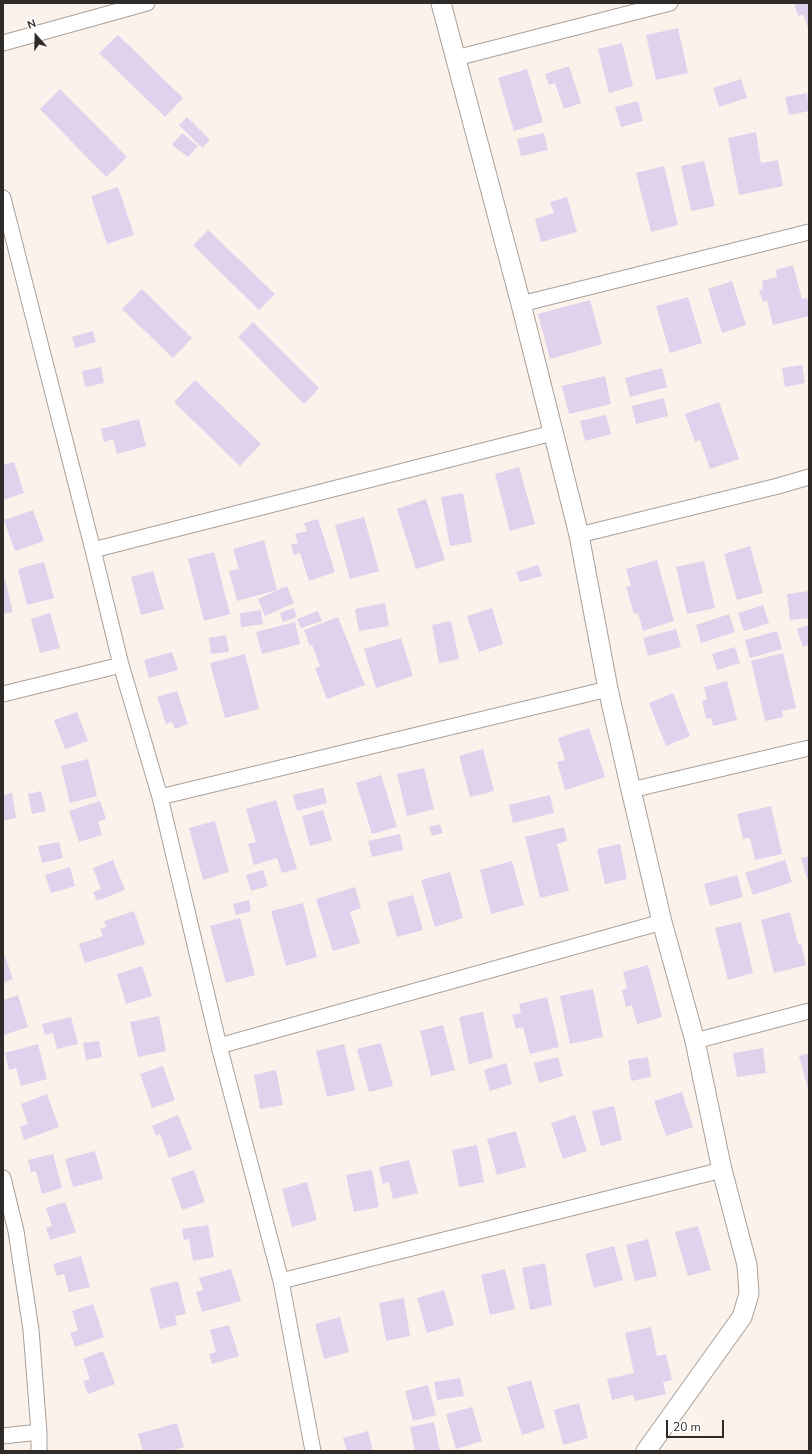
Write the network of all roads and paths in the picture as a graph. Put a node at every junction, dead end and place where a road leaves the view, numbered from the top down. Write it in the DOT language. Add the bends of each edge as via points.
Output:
graph roads {
  1 [pos="147,3"];
  2 [pos="441,3"];
  3 [pos="670,3"];
  4 [pos="3,43"];
  5 [pos="456,58"];
  6 [pos="3,198"];
  7 [pos="809,232"];
  8 [pos="521,304"];
  9 [pos="553,433"];
  10 [pos="809,477"];
  11 [pos="579,535"];
  12 [pos="93,550"];
  13 [pos="121,665"];
  14 [pos="608,689"];
  15 [pos="3,694"];
  16 [pos="809,748"];
  17 [pos="631,790"];
  18 [pos="160,797"];
  19 [pos="662,922"];
  20 [pos="809,1011"];
  21 [pos="695,1041"];
  22 [pos="219,1046"];
  23 [pos="722,1170"];
  24 [pos="3,1178"];
  25 [pos="281,1281"];
  26 [pos="40,1432"];
  27 [pos="3,1436"];
  28 [pos="39,1451"];
  29 [pos="313,1451"];
  30 [pos="646,1451"];
  1 -- 4 [label="street"];
  2 -- 5 [label="street"];
  3 -- 5 [label="street"];
  5 -- 8 [label="street"];
  6 -- 12 [label="street"];
  7 -- 8 [label="street"];
  8 -- 9 [label="street"];
  9 -- 11 [label="street"];
  9 -- 12 [label="street"];
  10 -- 11 [label="street"];
  11 -- 14 [label="street"];
  12 -- 13 [label="street"];
  13 -- 15 [label="street"];
  13 -- 18 [label="street"];
  14 -- 17 [label="street"];
  14 -- 18 [label="street"];
  16 -- 17 [label="street"];
  17 -- 19 [label="street"];
  18 -- 22 [label="street"];
  19 -- 21 [label="street"];
  19 -- 22 [label="street"];
  20 -- 21 [label="street"];
  21 -- 23 [label="street"];
  22 -- 25 [label="street"];
  23 -- 25 [label="street"];
  23 -- 30 [label="street" via="747,1265 749,1294 742,1317"];
  24 -- 26 [label="street" via="16,1231 31,1330"];
  25 -- 29 [label="street"];
  26 -- 27 [label="street"];
  26 -- 28 [label="street"];
}
